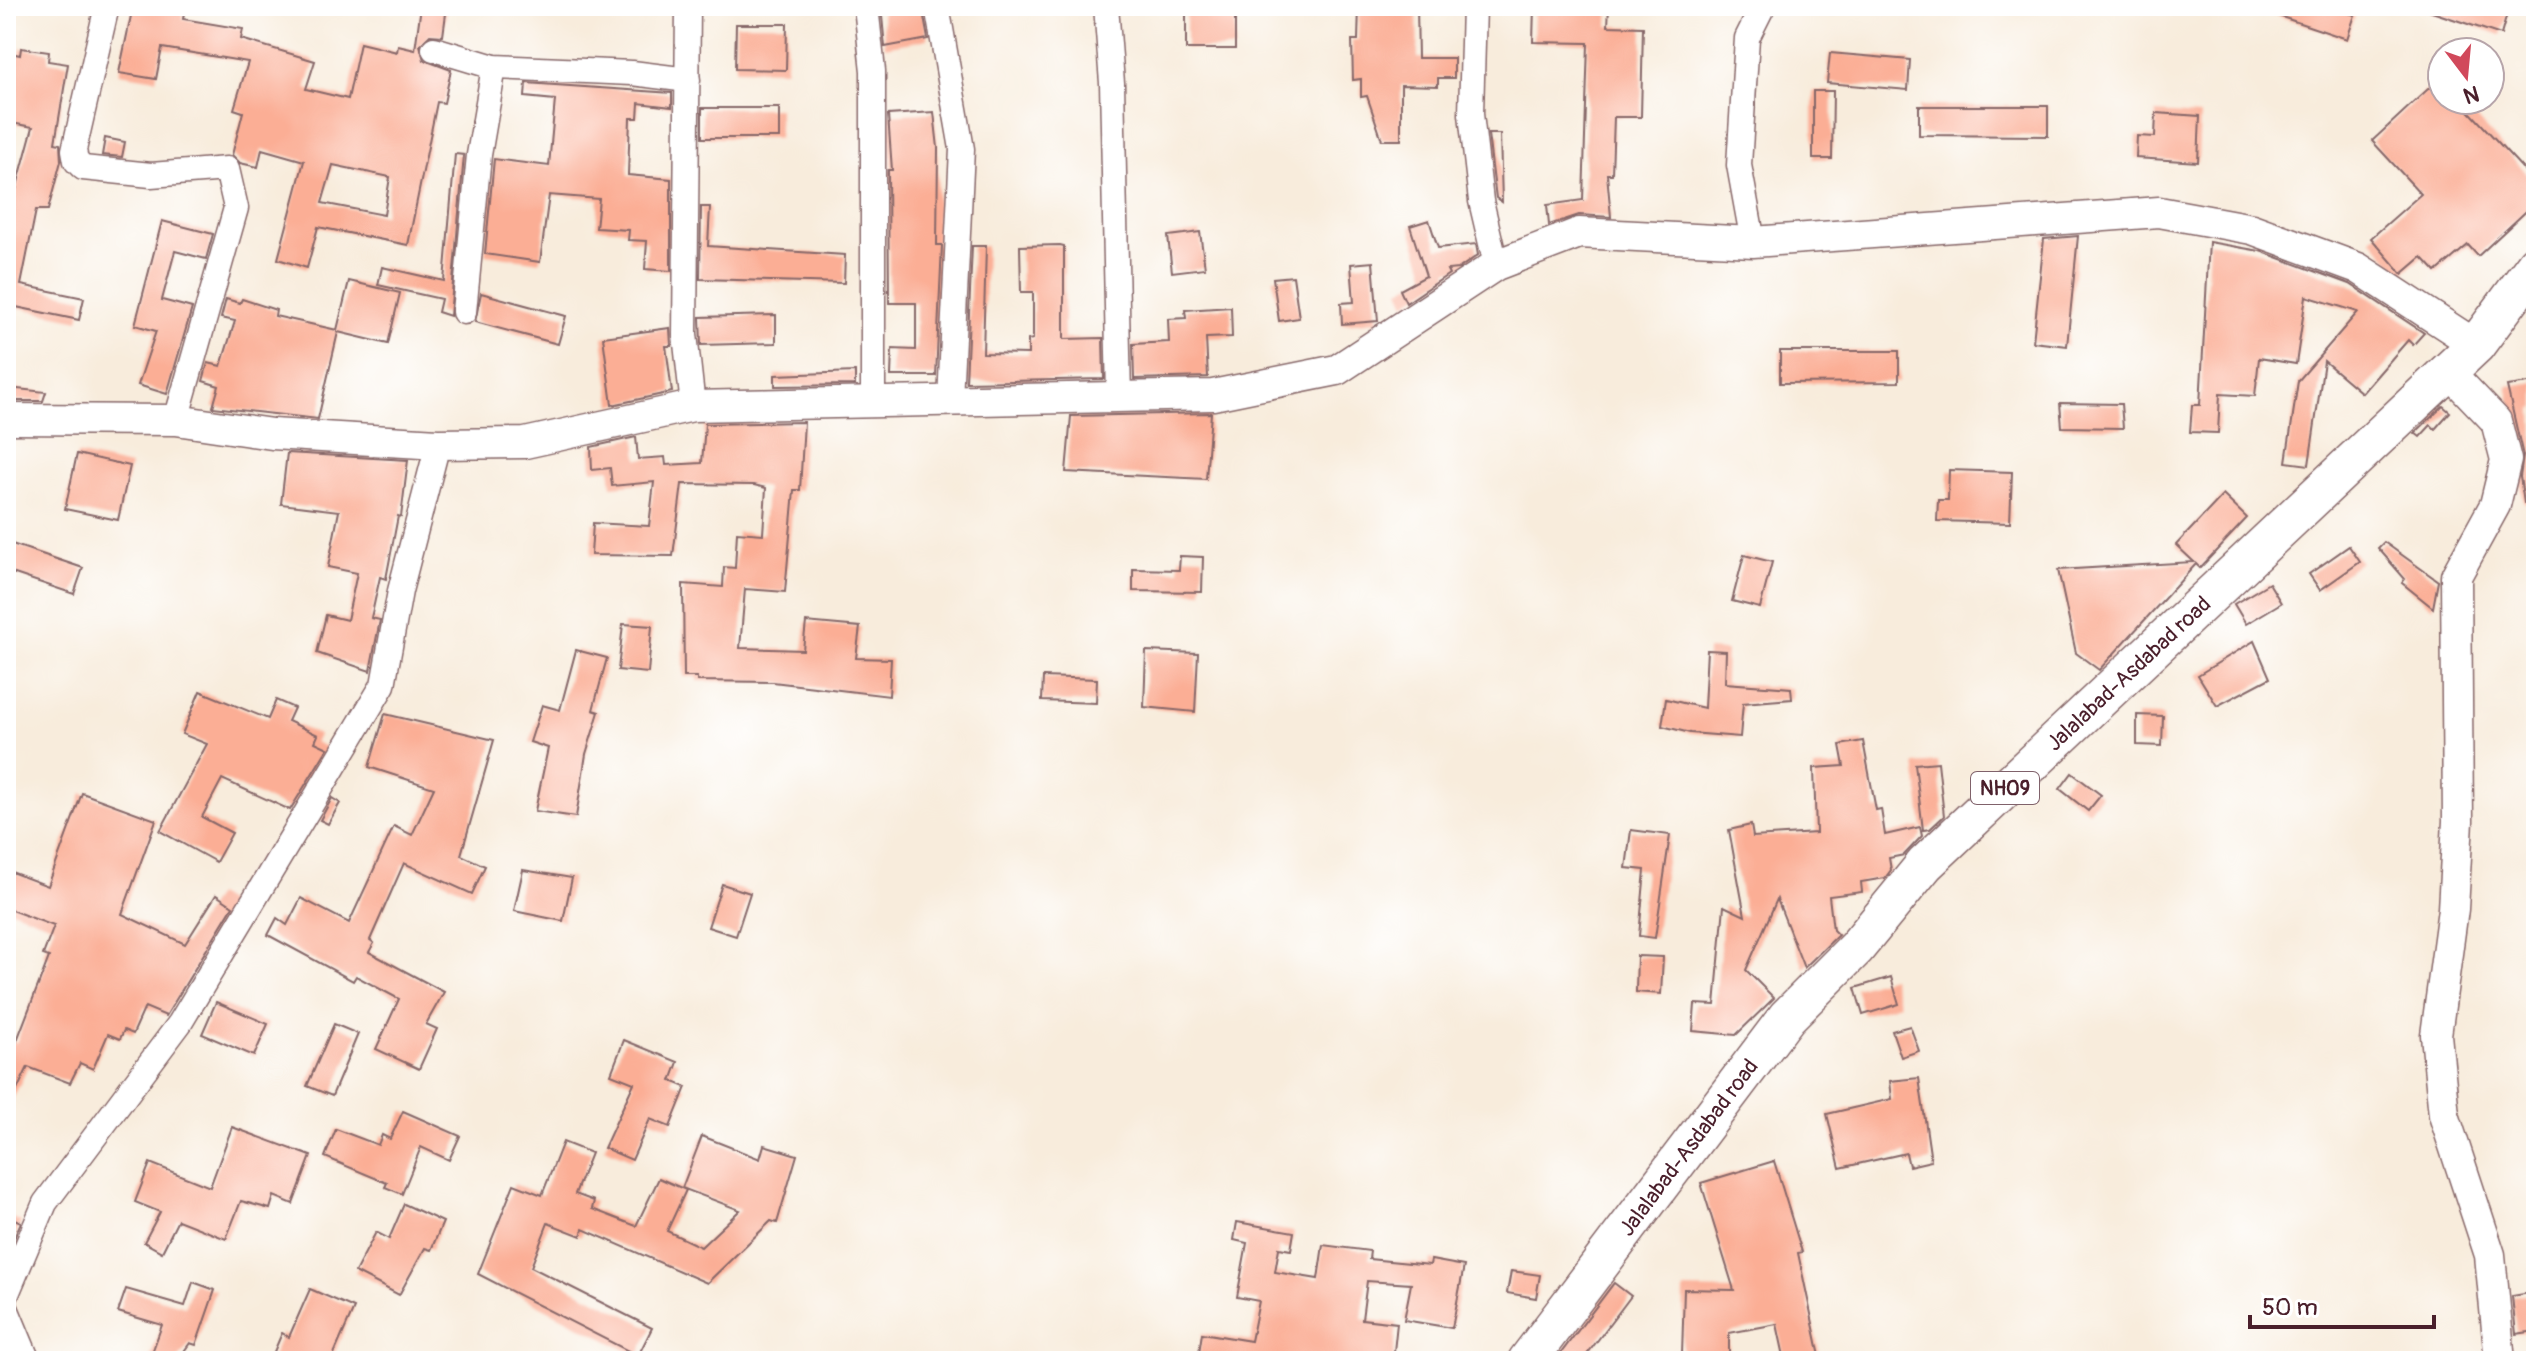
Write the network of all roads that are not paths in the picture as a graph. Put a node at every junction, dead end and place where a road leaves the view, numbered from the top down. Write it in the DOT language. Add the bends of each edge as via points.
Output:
graph roads {
  1 [pos="107,6"];
  2 [pos="688,6"];
  3 [pos="866,6"];
  4 [pos="937,6"];
  5 [pos="1106,6"];
  6 [pos="1474,6"];
  7 [pos="1763,6"];
  8 [pos="434,49"];
  9 [pos="494,67"];
  10 [pos="688,80"];
  11 [pos="1753,242"];
  12 [pos="2536,264"];
  13 [pos="1496,265"];
  14 [pos="464,312"];
  15 [pos="2476,345"];
  16 [pos="2449,372"];
  17 [pos="1119,397"];
  18 [pos="950,400"];
  19 [pos="873,402"];
  20 [pos="693,406"];
  21 [pos="6,419"];
  22 [pos="176,420"];
  23 [pos="438,444"];
  24 [pos="6,1296"];
  25 [pos="6,1308"];
  26 [pos="28,1361"];
  27 [pos="1527,1361"];
  28 [pos="2500,1361"];
  1 -- 22 [label="street" via="74,150 76,161 83,168 151,175 227,169 236,208"];
  2 -- 10 [label="street"];
  3 -- 19 [label="street" via="873,71"];
  4 -- 18 [label="street" via="962,149"];
  5 -- 17 [label="street"];
  6 -- 13 [label="street" via="1471,114 1481,201"];
  7 -- 11 [label="street" via="1747,38 1739,165"];
  8 -- 9 [label="street"];
  9 -- 10 [label="street"];
  9 -- 14 [label="street" via="479,155"];
  10 -- 20 [label="street" via="685,334"];
  11 -- 13 [label="street" via="1579,233"];
  11 -- 15 [label="street" via="2108,214 2159,212 2210,219 2358,268"];
  12 -- 15 [label="main road, Jalalabad-Asdabad road / NH09"];
  13 -- 17 [label="street" via="1337,370 1213,395"];
  15 -- 16 [label="main road, Jalalabad-Asdabad road / NH09"];
  16 -- 27 [label="main road, Jalalabad-Asdabad road / NH09" via="1925,864 1856,948 1787,1017"];
  16 -- 28 [label="street" via="2496,421 2506,460 2495,505 2456,576 2458,821 2453,909 2436,1035 2444,1115 2490,1255"];
  17 -- 18 [label="street"];
  18 -- 19 [label="street"];
  19 -- 20 [label="street"];
  20 -- 23 [label="street" via="525,443"];
  21 -- 22 [label="street"];
  22 -- 23 [label="street" via="272,434"];
  23 -- 24 [label="street" via="400,591 383,685 180,1023 45,1203"];
  25 -- 26 [label="street"];
}
